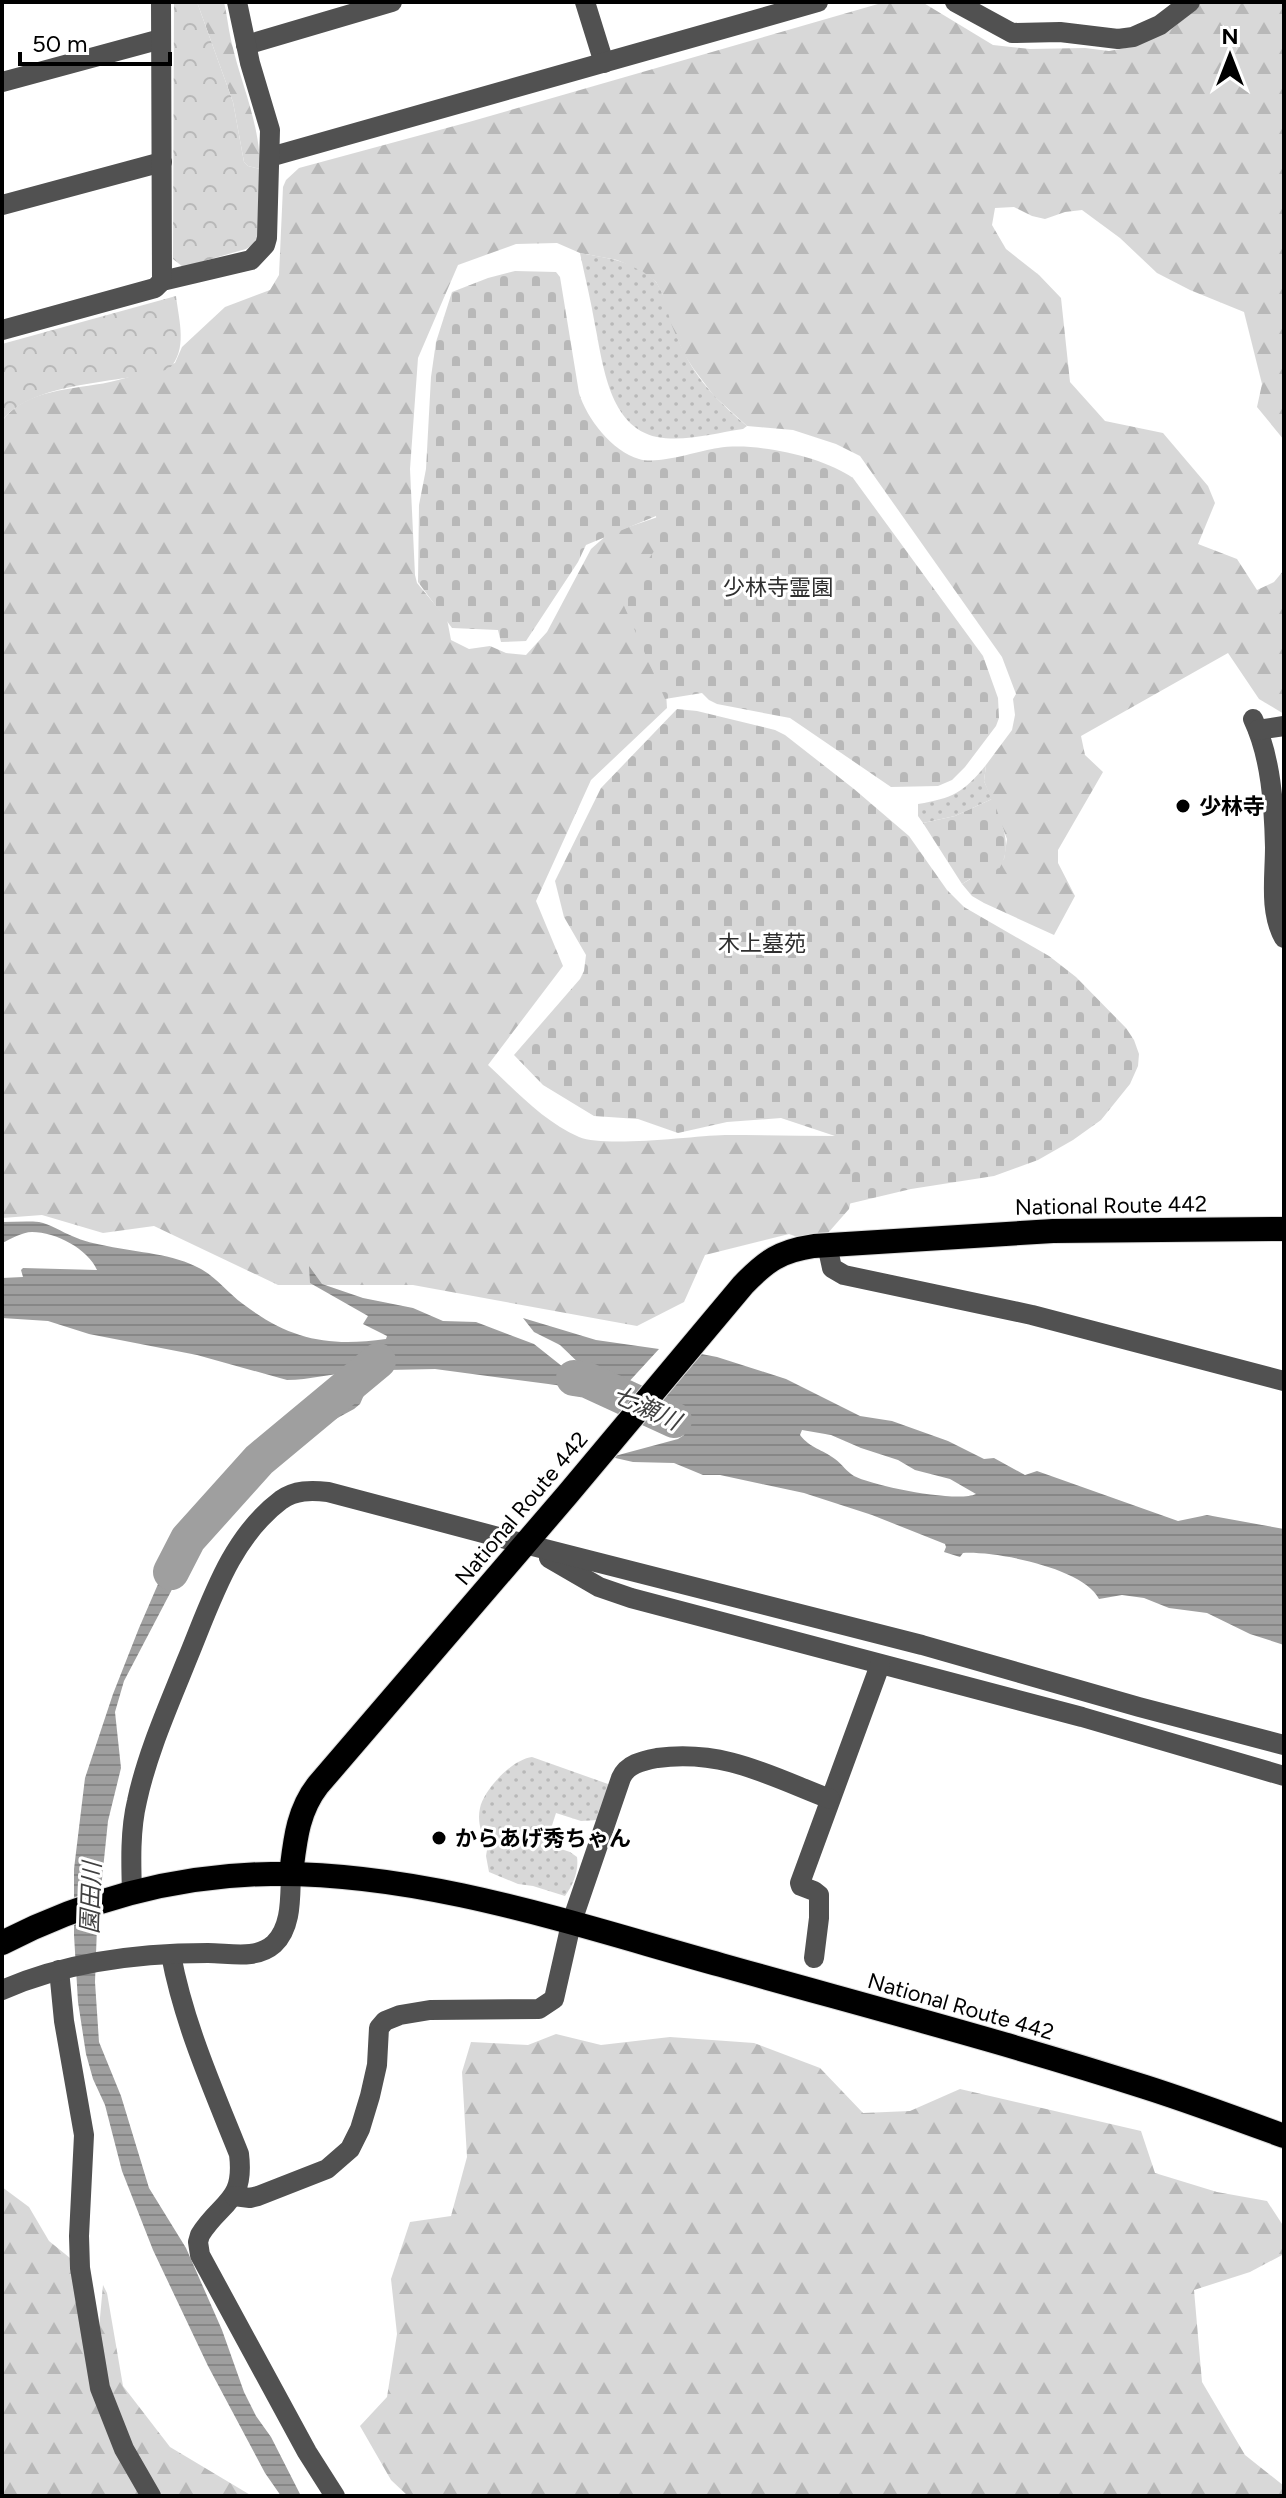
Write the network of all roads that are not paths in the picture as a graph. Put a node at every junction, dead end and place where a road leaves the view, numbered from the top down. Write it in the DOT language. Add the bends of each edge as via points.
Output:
graph roads {
  1 [pos="161,2"];
  2 [pos="237,2"];
  3 [pos="392,2"];
  4 [pos="585,2"];
  5 [pos="818,2"];
  6 [pos="955,2"];
  7 [pos="1190,2"];
  8 [pos="161,39"];
  9 [pos="246,45"];
  10 [pos="604,63"];
  11 [pos="2,82"];
  12 [pos="270,157"];
  13 [pos="162,162"];
  14 [pos="2,205"];
  15 [pos="162,281"];
  16 [pos="2,330"];
  17 [pos="1284,726"];
  18 [pos="1284,938"];
  19 [pos="1284,1229"];
  20 [pos="827,1245"];
  21 [pos="1284,1381"];
  22 [pos="525,1544"];
  23 [pos="880,1665"];
  24 [pos="1284,1745"];
  25 [pos="1284,1776"];
  26 [pos="830,1799"];
  27 [pos="291,1874"];
  28 [pos="126,1894"];
  29 [pos="571,1924"];
  30 [pos="2,1943"];
  31 [pos="171,1955"];
  32 [pos="814,1958"];
  33 [pos="59,1970"];
  34 [pos="2,1990"];
  35 [pos="1284,2136"];
  36 [pos="234,2196"];
  37 [pos="151,2496"];
  38 [pos="335,2496"];
  1 -- 8 [label="street"];
  2 -- 9 [label="street"];
  3 -- 9 [label="street"];
  4 -- 10 [label="street"];
  5 -- 10 [label="street"];
  6 -- 7 [label="street" via="1012,33 1118,39 1160,25"];
  8 -- 11 [label="street"];
  8 -- 13 [label="street"];
  9 -- 12 [label="street" via="268,122"];
  10 -- 12 [label="street"];
  12 -- 15 [label="street" via="267,238 257,254 251,260"];
  13 -- 14 [label="street"];
  13 -- 15 [label="street"];
  15 -- 16 [label="street" via="155,288"];
  17 -- 18 [label="street" via="1255,725 1274,817 1275,917"];
  19 -- 20 [label="highway, National Route 442" via="1062,1231"];
  20 -- 21 [label="street" via="832,1268 844,1275 1032,1315"];
  20 -- 22 [label="highway, National Route 442" via="781,1253 756,1271"];
  22 -- 23 [label="street" via="599,1587 631,1598"];
  22 -- 24 [label="street"];
  22 -- 27 [label="highway, National Route 442" via="311,1793 298,1824"];
  22 -- 28 [label="street" via="328,1492 307,1491 280,1501 253,1527 231,1560 175,1689 142,1780"];
  23 -- 25 [label="street"];
  23 -- 26 [label="street"];
  26 -- 29 [label="street" via="713,1757 671,1757 628,1768"];
  26 -- 32 [label="street" via="800,1883 819,1895"];
  27 -- 28 [label="highway, National Route 442" via="201,1879"];
  27 -- 29 [label="highway, National Route 442" via="412,1887"];
  27 -- 31 [label="street" via="288,1917 273,1945 255,1954"];
  28 -- 30 [label="highway, National Route 442"];
  29 -- 35 [label="highway, National Route 442" via="1051,2058"];
  29 -- 36 [label="street" via="554,1999 539,2009 430,2010 385,2021 379,2028 365,2114 344,2156 327,2169 258,2196"];
  31 -- 33 [label="street"];
  31 -- 36 [label="street" via="198,2048 239,2154"];
  33 -- 34 [label="street"];
  33 -- 37 [label="street" via="84,2135 80,2268 100,2388 124,2449"];
  36 -- 38 [label="street" via="204,2229 200,2255"];
}
